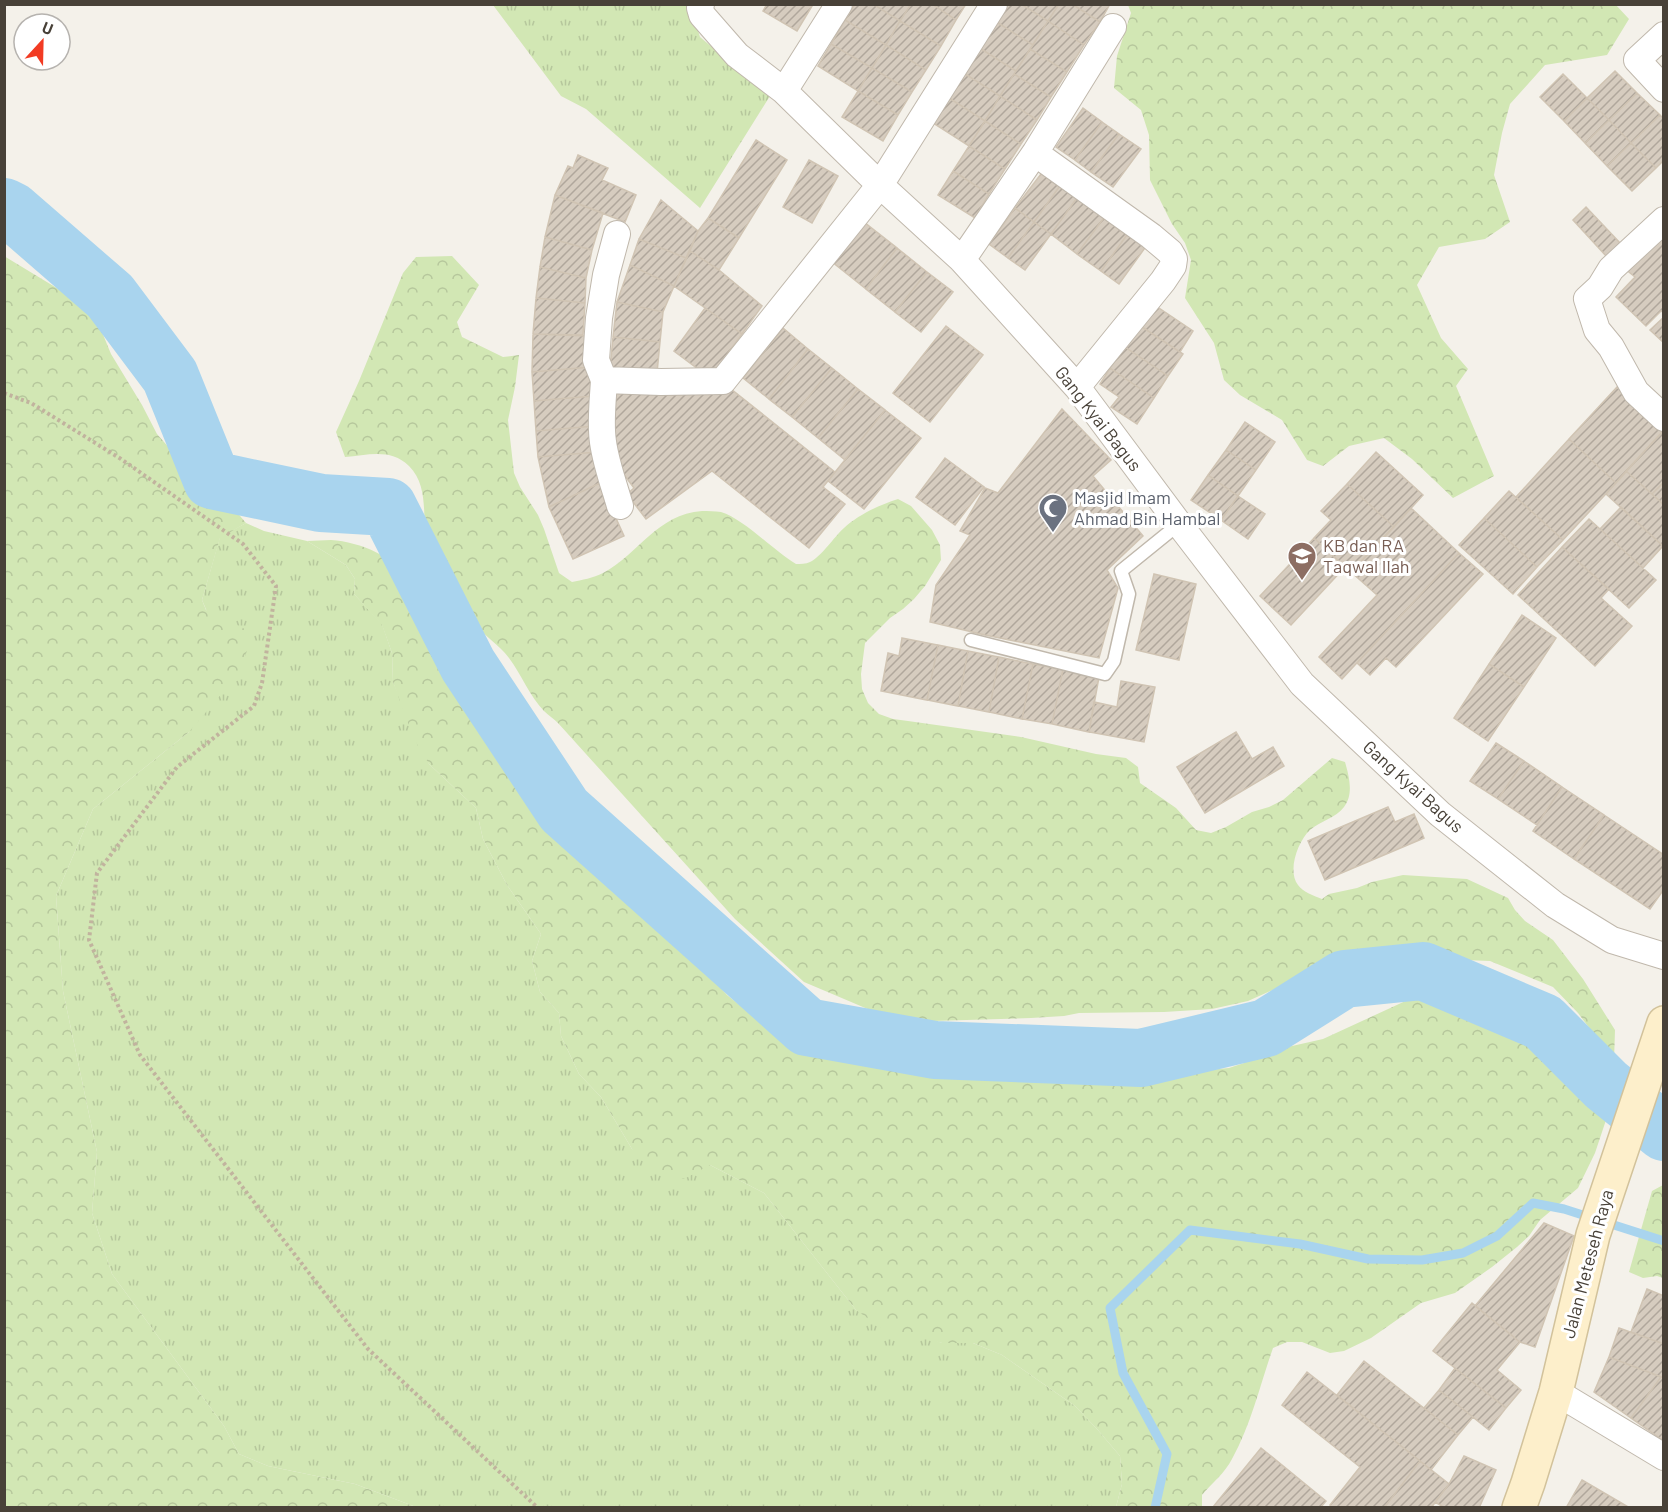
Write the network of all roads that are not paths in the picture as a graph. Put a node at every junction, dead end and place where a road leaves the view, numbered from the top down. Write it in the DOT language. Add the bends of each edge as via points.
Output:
graph roads {
  1 [pos="839,4"];
  2 [pos="994,4"];
  3 [pos="700,6"];
  4 [pos="1113,27"];
  5 [pos="1664,35"];
  6 [pos="1664,89"];
  7 [pos="784,91"];
  8 [pos="1035,153"];
  9 [pos="880,185"];
  10 [pos="1664,220"];
  11 [pos="617,234"];
  12 [pos="962,260"];
  13 [pos="604,380"];
  14 [pos="1077,387"];
  15 [pos="1664,418"];
  16 [pos="620,506"];
  17 [pos="1179,524"];
  18 [pos="971,640"];
  19 [pos="1664,956"];
  20 [pos="1664,1023"];
  21 [pos="1556,1392"];
  22 [pos="1664,1457"];
  23 [pos="1519,1508"];
  1 -- 7 [label="street"];
  2 -- 9 [label="street"];
  3 -- 7 [label="street, Gang Kyai Bagus" via="702,15 737,55"];
  4 -- 8 [label="street"];
  5 -- 6 [label="street" via="1637,60"];
  7 -- 9 [label="street, Gang Kyai Bagus"];
  8 -- 12 [label="street"];
  8 -- 14 [label="street" via="1151,236 1174,259 1163,281"];
  9 -- 12 [label="street, Gang Kyai Bagus"];
  9 -- 13 [label="street" via="723,381"];
  10 -- 15 [label="street" via="1611,268 1587,299 1597,330 1636,392"];
  11 -- 13 [label="street" via="599,318 596,360"];
  12 -- 14 [label="street, Gang Kyai Bagus"];
  13 -- 16 [label="street" via="603,440"];
  14 -- 17 [label="street, Gang Kyai Bagus"];
  17 -- 18 [label="lane" via="1121,571 1129,594 1113,662 1106,674"];
  17 -- 19 [label="street, Gang Kyai Bagus" via="1302,684 1440,814 1556,905 1612,940"];
  20 -- 21 [label="main road, Jalan Meteseh Raya" via="1593,1235"];
  21 -- 22 [label="street"];
  21 -- 23 [label="main road, Jalan Meteseh Raya"];
}
